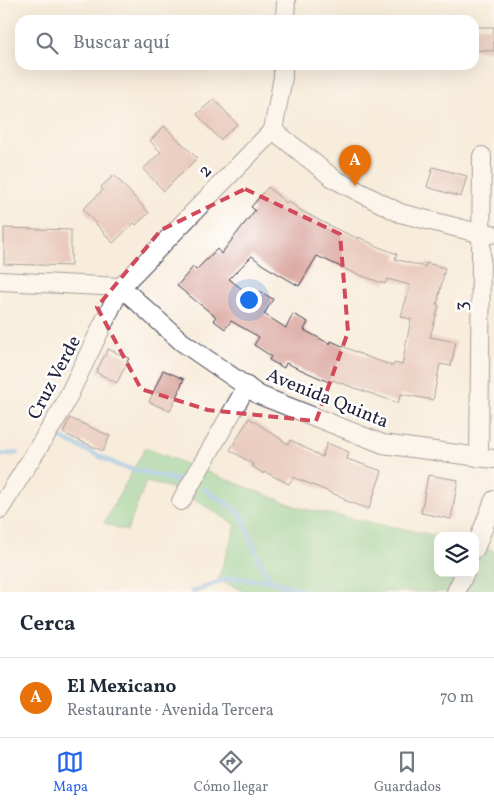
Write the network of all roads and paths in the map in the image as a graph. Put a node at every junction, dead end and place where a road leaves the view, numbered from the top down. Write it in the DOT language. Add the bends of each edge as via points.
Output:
graph roads {
  1 [pos="286,0"];
  2 [pos="285,15"];
  3 [pos="284,70"];
  4 [pos="273,130"];
  5 [pos="482,156"];
  6 [pos="488,234"];
  7 [pos="0,281"];
  8 [pos="121,287"];
  9 [pos="247,386"];
  10 [pos="487,458"];
  11 [pos="494,500"];
  12 [pos="181,501"];
  13 [pos="0,510"];
  14 [pos="479,539"];
  15 [pos="463,577"];
  16 [pos="456,592"];
  1 -- 2 [label="street"];
  3 -- 4 [label="street"];
  4 -- 6 [label="street" via="334,179 400,212"];
  4 -- 8 [label="street, 2"];
  5 -- 6 [label="street, 3"];
  6 -- 10 [label="street, 3"];
  7 -- 8 [label="street"];
  8 -- 9 [label="street, Avenida Quinta" via="182,342"];
  8 -- 13 [label="street, Cruz Verde" via="61,411"];
  9 -- 10 [label="street, Avenida Quinta" via="259,395 383,444"];
  9 -- 12 [label="street"];
  11 -- 14 [label="street"];
  15 -- 16 [label="street"];
}
